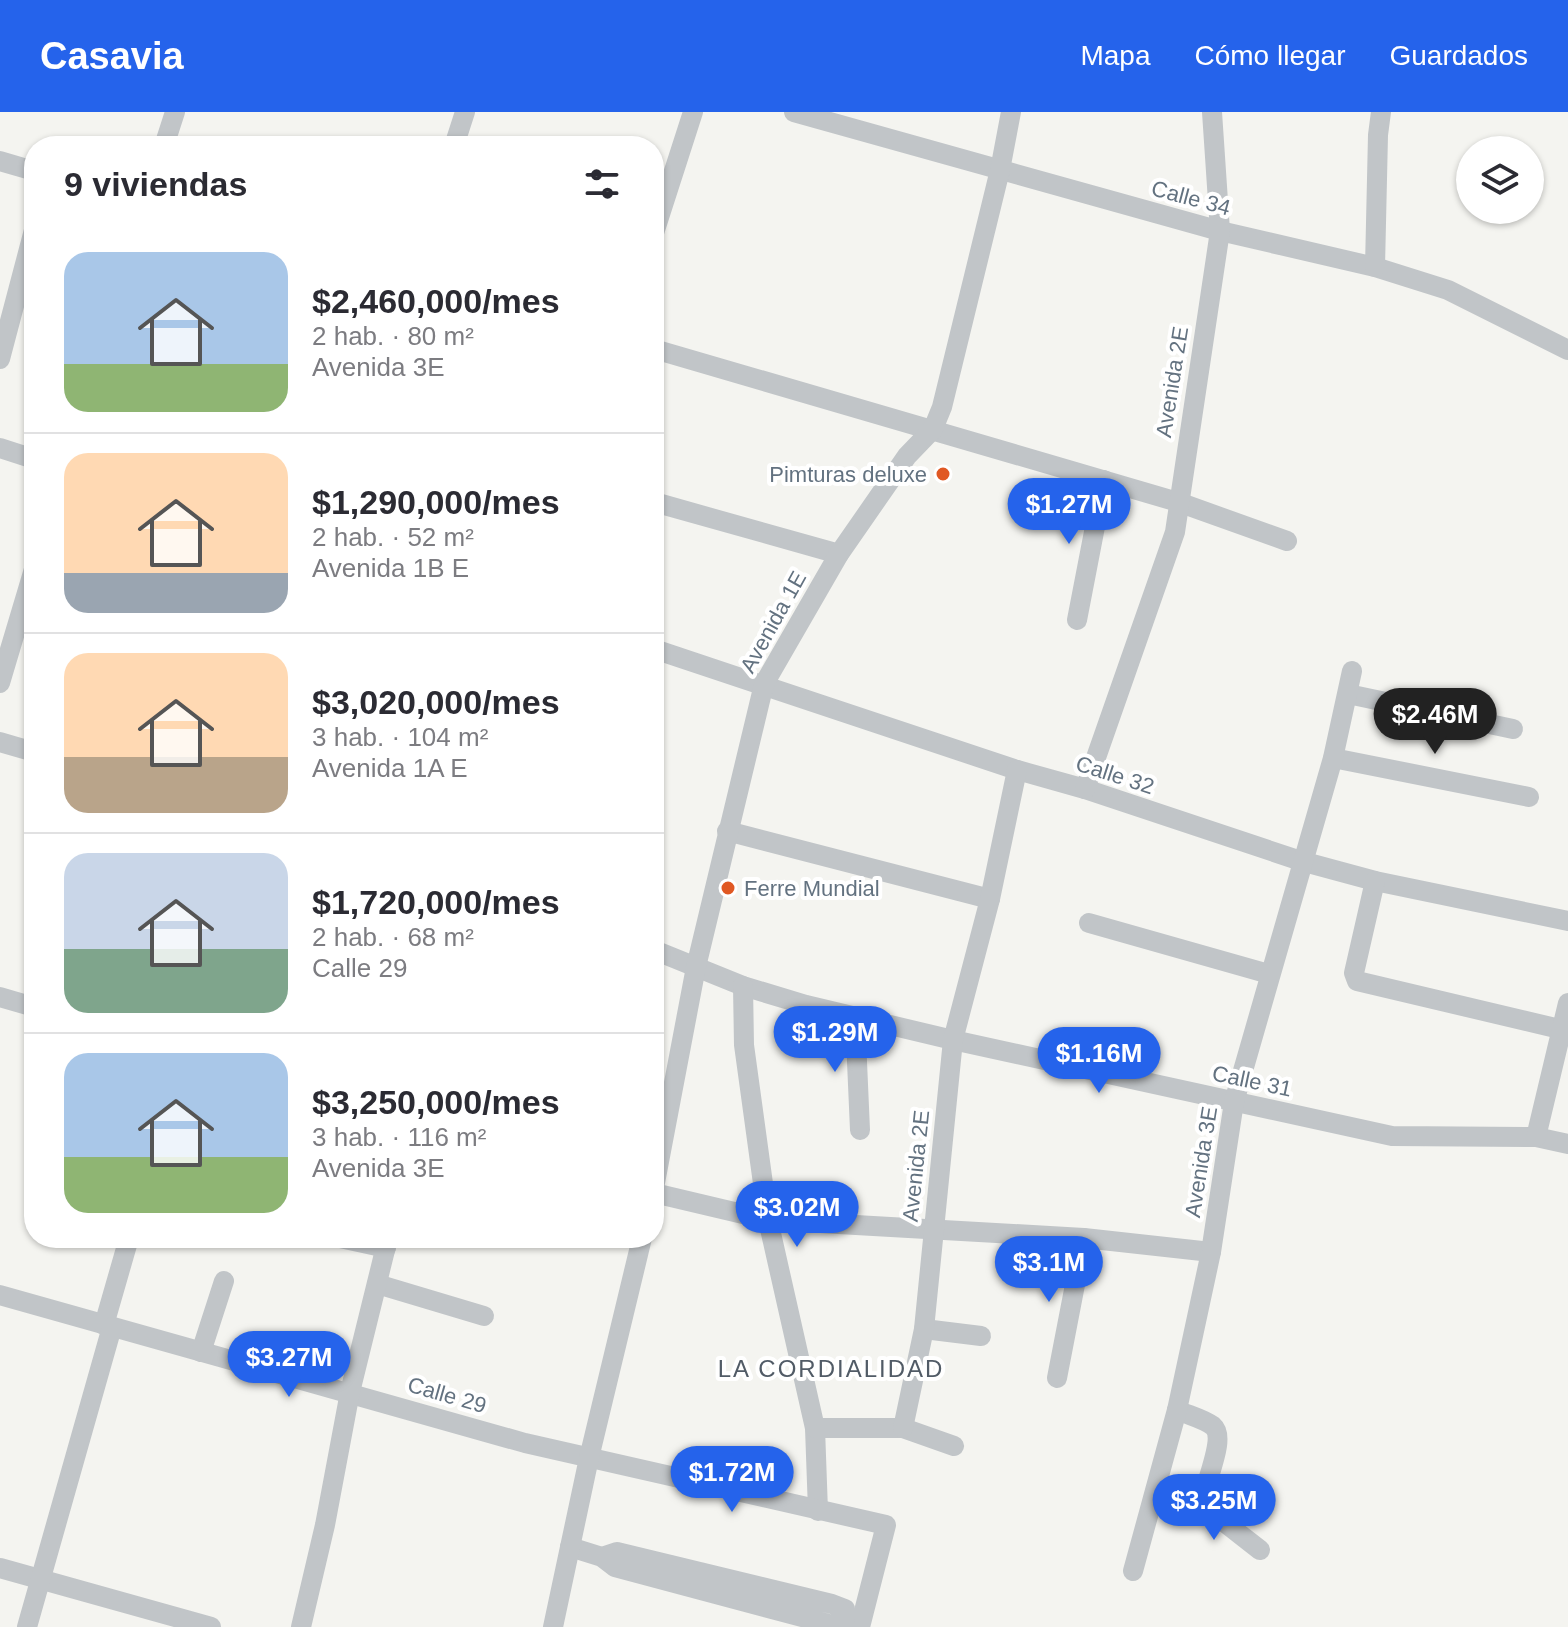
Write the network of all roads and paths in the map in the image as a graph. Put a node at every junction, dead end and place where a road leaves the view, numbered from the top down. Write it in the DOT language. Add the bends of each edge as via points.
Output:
graph roads {
  1 [pos="175,112"];
  2 [pos="465,112"];
  3 [pos="693,112"];
  4 [pos="794,112"];
  5 [pos="1011,112"];
  6 [pos="1212,112"];
  7 [pos="1381,112"];
  8 [pos="167,136"];
  9 [pos="457,136"];
  10 [pos="0,161"];
  11 [pos="24,168"];
  12 [pos="1000,170"];
  13 [pos="664,202"];
  14 [pos="1220,231"];
  15 [pos="1375,267"];
  16 [pos="24,268"];
  17 [pos="1568,350"];
  18 [pos="664,352"];
  19 [pos="0,359"];
  20 [pos="933,429"];
  21 [pos="0,448"];
  22 [pos="24,456"];
  23 [pos="1104,480"];
  24 [pos="1178,502"];
  25 [pos="664,505"];
  26 [pos="1287,541"];
  27 [pos="839,554"];
  28 [pos="24,603"];
  29 [pos="1077,620"];
  30 [pos="664,652"];
  31 [pos="1352,671"];
  32 [pos="0,683"];
  33 [pos="764,684"];
  34 [pos="1348,694"];
  35 [pos="1513,729"];
  36 [pos="0,742"];
  37 [pos="24,749"];
  38 [pos="1333,758"];
  39 [pos="1017,770"];
  40 [pos="1085,789"];
  41 [pos="1529,797"];
  42 [pos="727,831"];
  43 [pos="1301,861"];
  44 [pos="1375,881"];
  45 [pos="990,899"];
  46 [pos="1568,921"];
  47 [pos="1089,923"];
  48 [pos="664,954"];
  49 [pos="696,967"];
  50 [pos="1269,974"];
  51 [pos="743,986"];
  52 [pos="0,997"];
  53 [pos="1568,1003"];
  54 [pos="24,1004"];
  55 [pos="855,1016"];
  56 [pos="1564,1030"];
  57 [pos="953,1040"];
  58 [pos="1234,1102"];
  59 [pos="860,1130"];
  60 [pos="1536,1137"];
  61 [pos="664,1138"];
  62 [pos="1568,1144"];
  63 [pos="664,1194"];
  64 [pos="768,1220"];
  65 [pos="934,1228"];
  66 [pos="1084,1238"];
  67 [pos="127,1248"];
  68 [pos="386,1248"];
  69 [pos="640,1248"];
  70 [pos="1211,1252"];
  71 [pos="224,1281"];
  72 [pos="377,1284"];
  73 [pos="0,1295"];
  74 [pos="484,1316"];
  75 [pos="108,1326"];
  76 [pos="924,1329"];
  77 [pos="981,1336"];
  78 [pos="201,1352"];
  79 [pos="1057,1378"];
  80 [pos="350,1392"];
  81 [pos="1177,1410"];
  82 [pos="815,1428"];
  83 [pos="903,1428"];
  84 [pos="954,1446"];
  85 [pos="589,1458"];
  86 [pos="818,1511"];
  87 [pos="570,1547"];
  88 [pos="1260,1550"];
  89 [pos="602,1557"];
  90 [pos="0,1568"];
  91 [pos="1133,1571"];
  92 [pos="41,1579"];
  93 [pos="27,1627"];
  94 [pos="211,1627"];
  95 [pos="301,1627"];
  96 [pos="553,1627"];
  97 [pos="860,1627"];
  1 -- 8 [label="street"];
  2 -- 9 [label="street"];
  3 -- 13 [label="street"];
  4 -- 12 [label="street, Calle 34"];
  5 -- 12 [label="street, Avenida 1E"];
  6 -- 14 [label="street, Avenida 2E"];
  7 -- 15 [label="street"];
  10 -- 11 [label="street"];
  12 -- 14 [label="street, Calle 34"];
  12 -- 20 [label="street, Avenida 1E"];
  14 -- 15 [label="street, Calle 34"];
  14 -- 24 [label="street, Avenida 2E"];
  15 -- 17 [label="street, Calle 34" via="1448,290"];
  16 -- 19 [label="street"];
  18 -- 20 [label="street"];
  20 -- 23 [label="street"];
  20 -- 27 [label="street, Avenida 1E" via="907,456"];
  21 -- 22 [label="street"];
  23 -- 24 [label="street"];
  23 -- 29 [label="street"];
  24 -- 26 [label="street"];
  24 -- 40 [label="street, Avenida 2E" via="1175,532"];
  25 -- 27 [label="street"];
  27 -- 33 [label="street, Avenida 1E"];
  28 -- 32 [label="street"];
  30 -- 33 [label="street, Calle 32"];
  31 -- 34 [label="street, Avenida 3E"];
  33 -- 39 [label="street, Calle 32"];
  33 -- 42 [label="street, Avenida 1E"];
  34 -- 35 [label="street"];
  34 -- 38 [label="street, Avenida 3E"];
  36 -- 37 [label="street"];
  38 -- 41 [label="street"];
  38 -- 43 [label="street, Avenida 3E"];
  39 -- 40 [label="street, Calle 32"];
  39 -- 45 [label="street, Avenida 2E"];
  40 -- 43 [label="street, Calle 32"];
  42 -- 45 [label="street"];
  42 -- 49 [label="street, Avenida 1E"];
  43 -- 44 [label="street, Calle 32"];
  43 -- 50 [label="street, Avenida 3E"];
  44 -- 46 [label="street, Calle 32"];
  44 -- 56 [label="street" via="1354,973 1357,981"];
  45 -- 57 [label="street, Avenida 2E"];
  47 -- 50 [label="street"];
  48 -- 49 [label="street, Calle 31"];
  49 -- 51 [label="street, Calle 31"];
  49 -- 61 [label="street, Avenida 1E"];
  50 -- 58 [label="street, Avenida 3E"];
  51 -- 55 [label="street, Calle 31"];
  51 -- 64 [label="street" via="744,1045"];
  52 -- 54 [label="street"];
  53 -- 56 [label="street"];
  55 -- 57 [label="street, Calle 31"];
  55 -- 59 [label="street"];
  56 -- 60 [label="street"];
  57 -- 58 [label="street, Calle 31"];
  57 -- 65 [label="street, Avenida 2E"];
  58 -- 60 [label="street, Calle 31" via="1392,1136"];
  58 -- 70 [label="street, Avenida 3E"];
  60 -- 62 [label="street, Calle 31"];
  63 -- 64 [label="street"];
  64 -- 65 [label="street"];
  64 -- 82 [label="street"];
  65 -- 66 [label="street"];
  65 -- 76 [label="street, Avenida 2E"];
  66 -- 70 [label="street"];
  66 -- 79 [label="street"];
  67 -- 75 [label="street"];
  68 -- 72 [label="street"];
  69 -- 85 [label="street"];
  70 -- 81 [label="street, Avenida 3E"];
  71 -- 78 [label="street"];
  72 -- 74 [label="street"];
  72 -- 80 [label="street"];
  73 -- 75 [label="street, Calle 29"];
  75 -- 78 [label="street, Calle 29"];
  75 -- 92 [label="street"];
  76 -- 77 [label="street"];
  76 -- 83 [label="street, Avenida 2E"];
  78 -- 80 [label="street, Calle 29"];
  80 -- 85 [label="street, Calle 29"];
  80 -- 95 [label="street"];
  81 -- 88 [label="street" via="1214,1427 1219,1435 1203,1501"];
  81 -- 91 [label="street, Avenida 3E"];
  82 -- 83 [label="street"];
  82 -- 86 [label="street"];
  83 -- 84 [label="street"];
  85 -- 86 [label="street, Calle 29"];
  85 -- 87 [label="street"];
  86 -- 97 [label="street, Calle 29" via="886,1525"];
  87 -- 89 [label="street"];
  87 -- 96 [label="street"];
  89 -- 89 [label="street" via="615,1567 832,1625 845,1619 845,1609 832,1604 617,1552"];
  90 -- 92 [label="street"];
  92 -- 93 [label="street"];
  92 -- 94 [label="street"];
}
